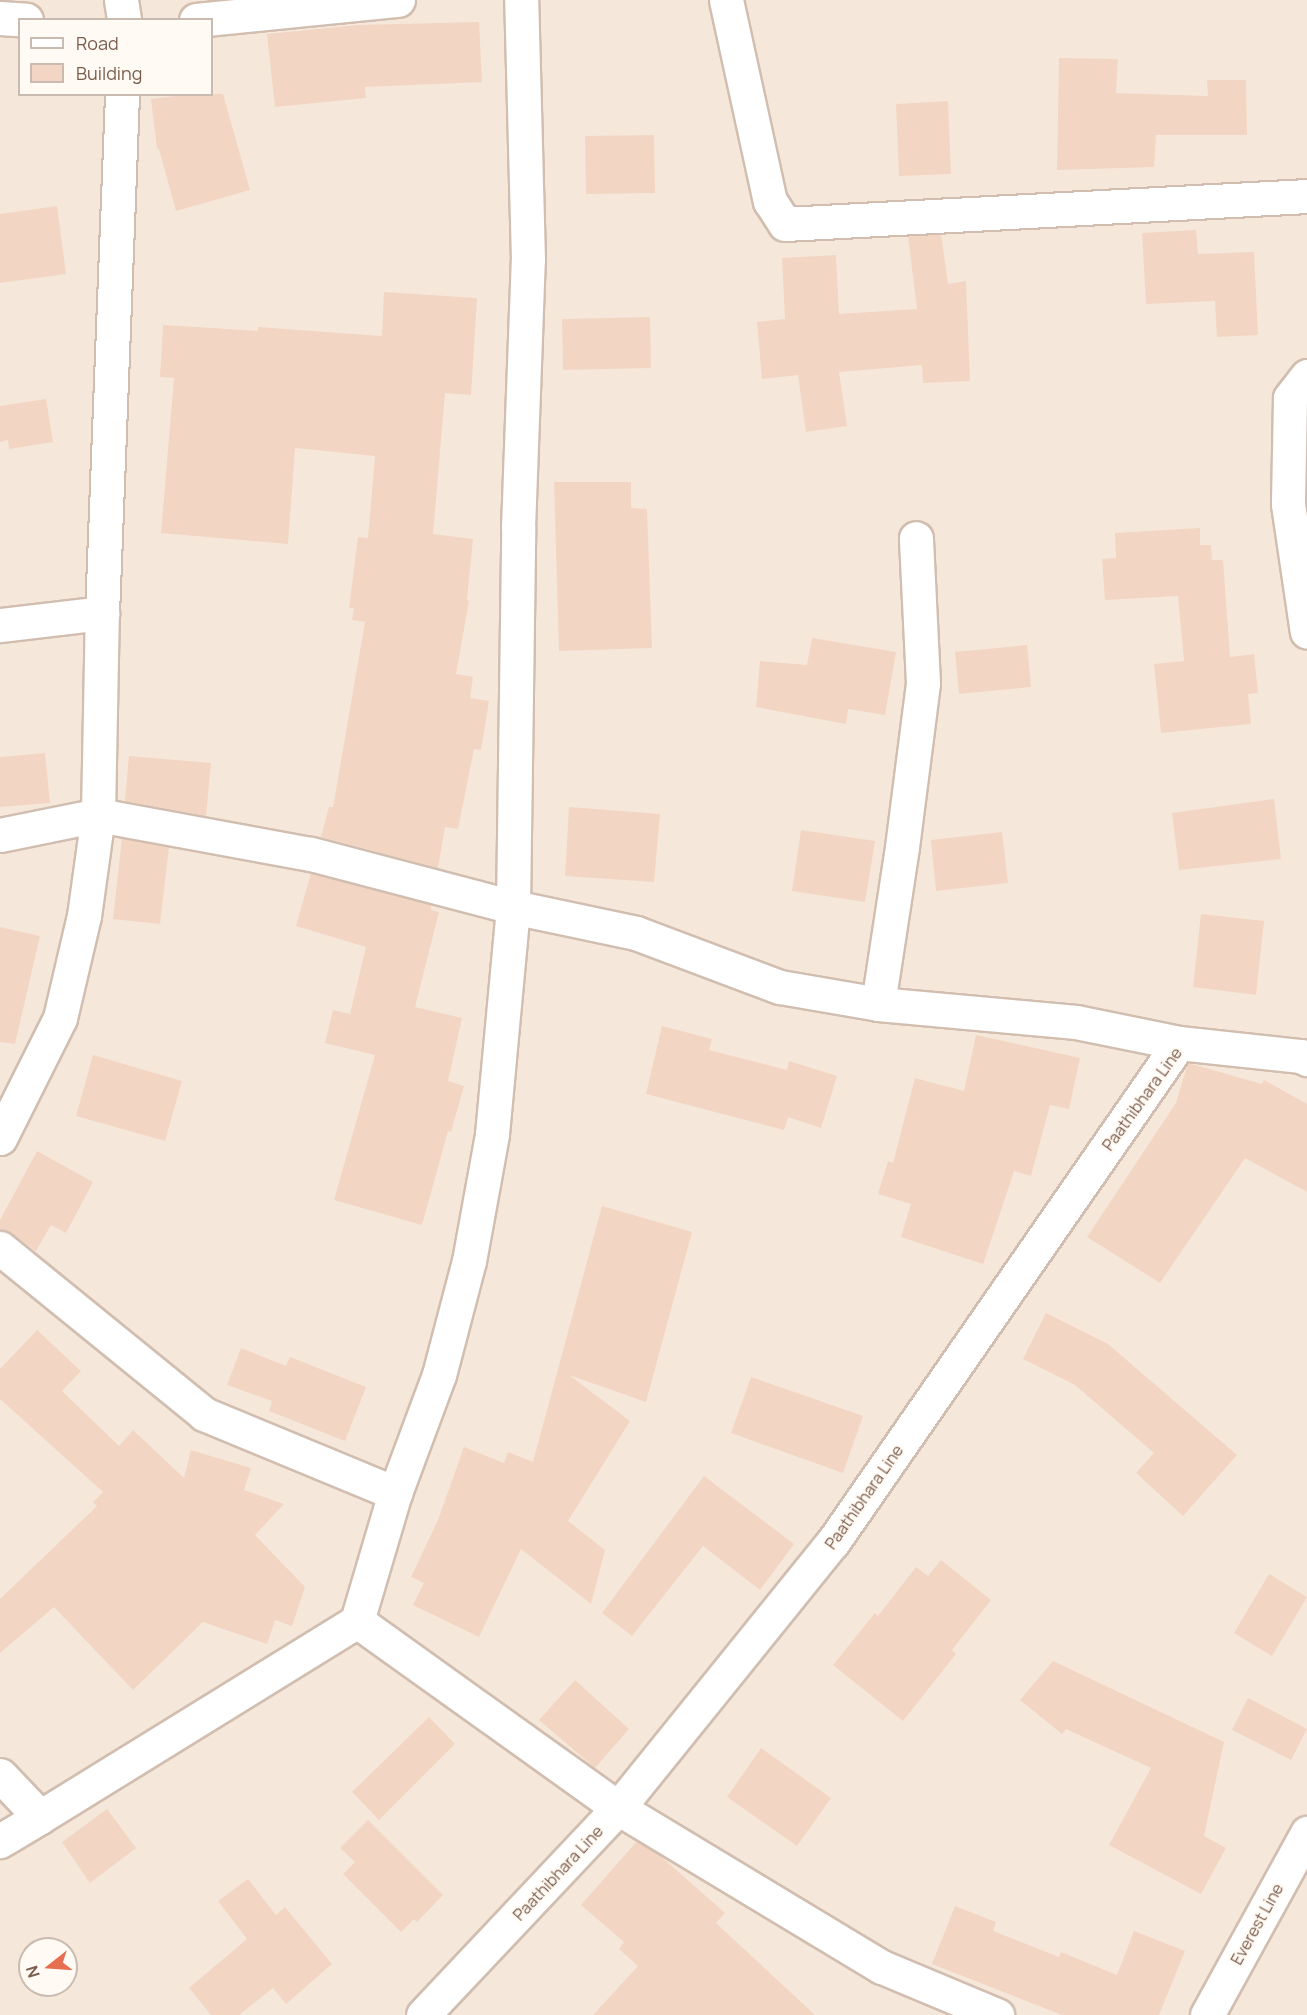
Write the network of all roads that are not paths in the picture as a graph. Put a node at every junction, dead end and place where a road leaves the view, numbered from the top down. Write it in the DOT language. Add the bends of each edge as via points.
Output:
graph roads {
  1 [pos="121,0"];
  2 [pos="398,0"];
  3 [pos="521,0"];
  4 [pos="726,0"];
  5 [pos="0,18"];
  6 [pos="124,18"];
  7 [pos="213,18"];
  8 [pos="18,19"];
  9 [pos="122,96"];
  10 [pos="1307,196"];
  11 [pos="1307,376"];
  12 [pos="916,538"];
  13 [pos="102,613"];
  14 [pos="0,625"];
  15 [pos="1307,632"];
  16 [pos="98,815"];
  17 [pos="0,835"];
  18 [pos="513,907"];
  19 [pos="878,1004"];
  20 [pos="1179,1043"];
  21 [pos="1305,1050"];
  22 [pos="0,1138"];
  23 [pos="0,1248"];
  24 [pos="395,1493"];
  25 [pos="357,1621"];
  26 [pos="0,1775"];
  27 [pos="618,1808"];
  28 [pos="40,1817"];
  29 [pos="1307,1833"];
  30 [pos="0,1841"];
  31 [pos="423,2015"];
  32 [pos="997,2015"];
  33 [pos="1207,2015"];
  1 -- 6 [label="street"];
  2 -- 7 [label="street"];
  3 -- 18 [label="street" via="528,260 518,528"];
  4 -- 10 [label="street" via="771,201 784,224"];
  5 -- 8 [label="street"];
  9 -- 13 [label="street"];
  11 -- 15 [label="street" via="1290,398 1288,504"];
  12 -- 19 [label="street" via="923,683"];
  13 -- 14 [label="street"];
  13 -- 16 [label="street"];
  16 -- 17 [label="street"];
  16 -- 18 [label="street" via="311,854"];
  16 -- 22 [label="street" via="84,916 60,1018"];
  18 -- 19 [label="street" via="636,933 780,987"];
  18 -- 24 [label="street" via="492,1134 469,1261 439,1375"];
  19 -- 20 [label="street" via="1076,1022"];
  20 -- 21 [label="street, Paathibhara Line"];
  20 -- 27 [label="street, Paathibhara Line" via="833,1542"];
  23 -- 24 [label="street" via="204,1414"];
  24 -- 25 [label="street"];
  25 -- 27 [label="street"];
  25 -- 28 [label="street"];
  26 -- 28 [label="street"];
  27 -- 31 [label="street, Paathibhara Line"];
  27 -- 32 [label="street" via="882,1966"];
  28 -- 30 [label="street"];
  29 -- 33 [label="street, Everest Line"];
}
